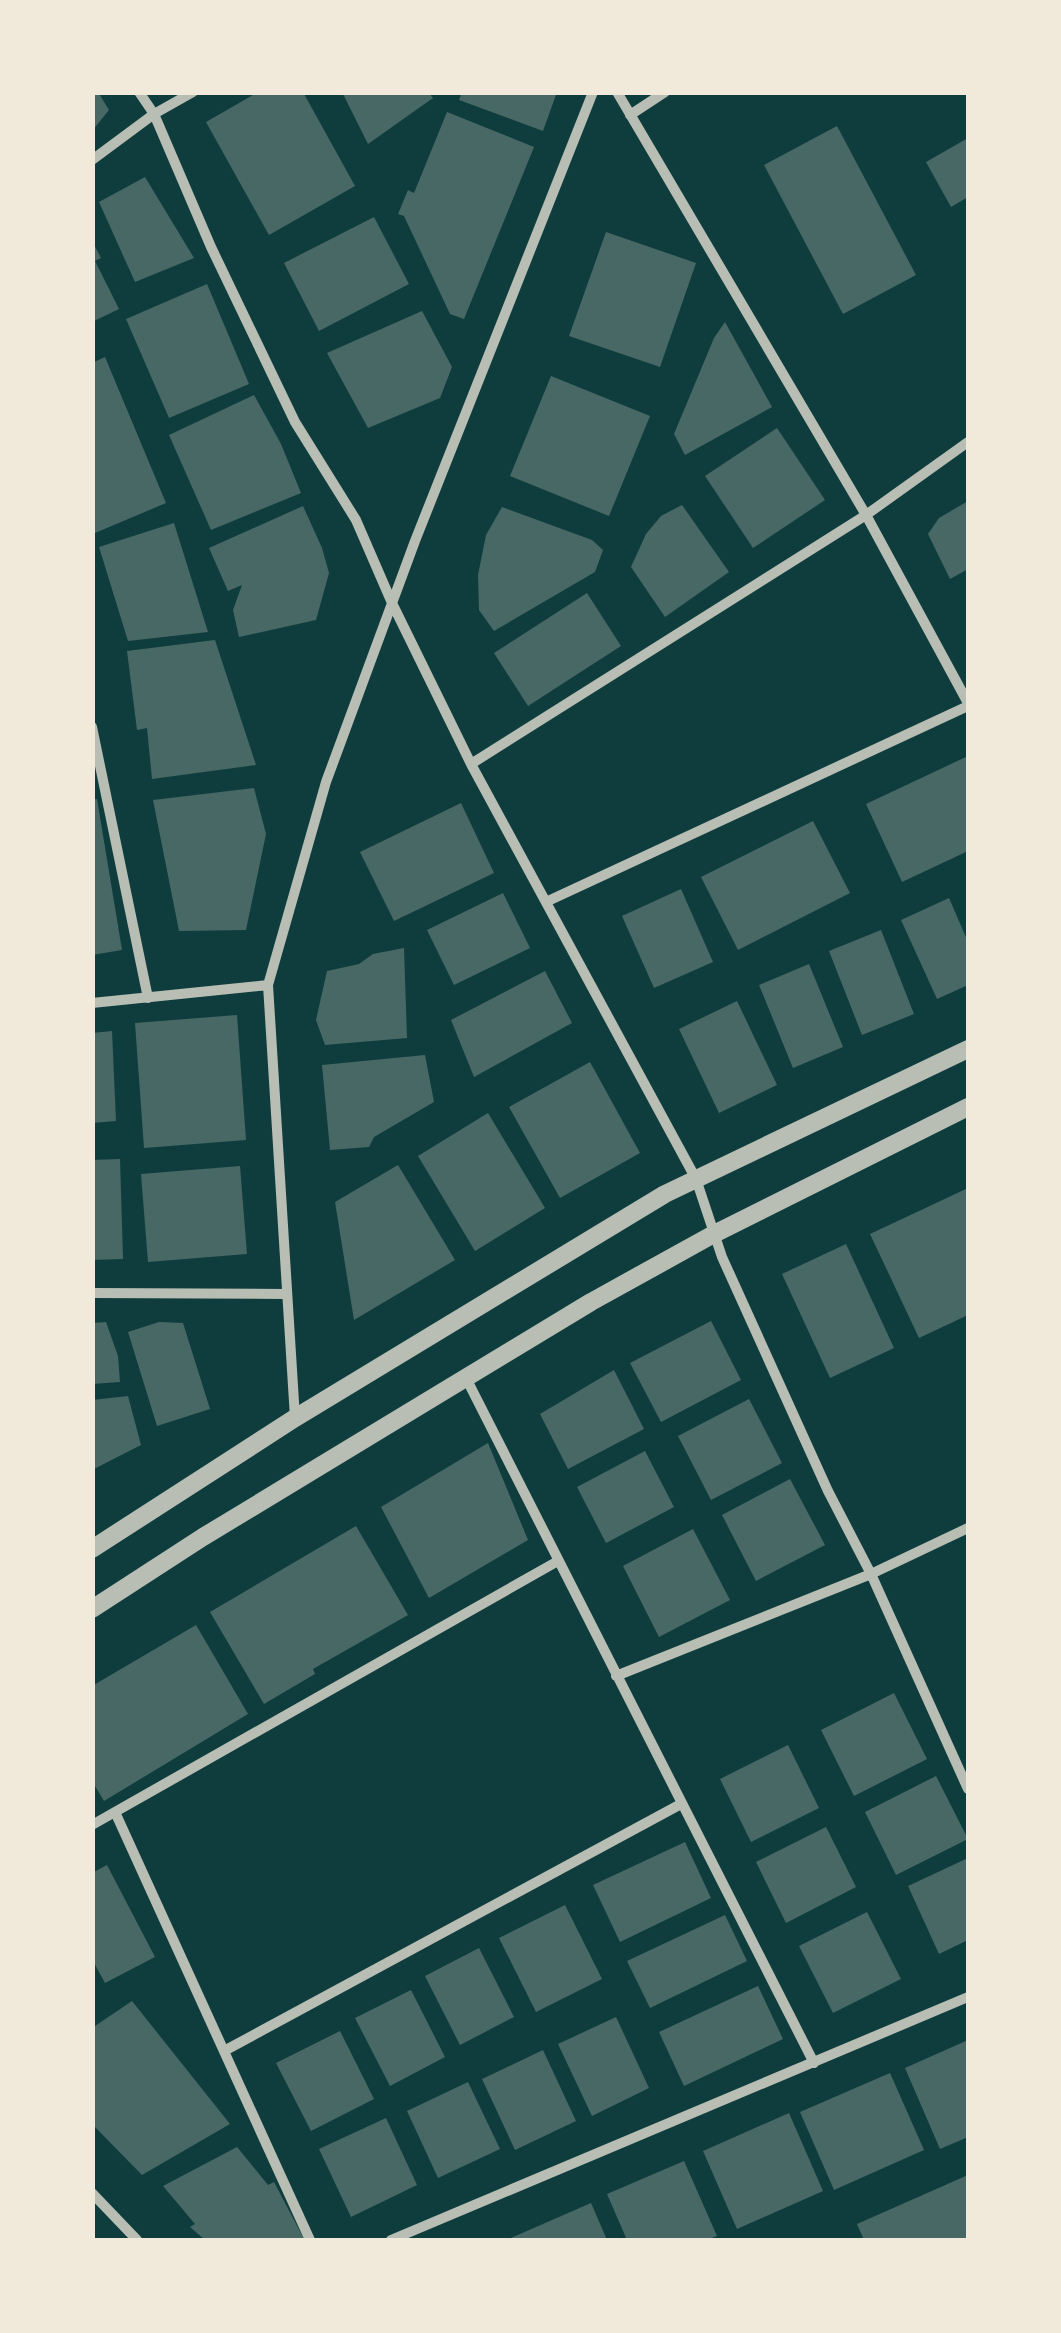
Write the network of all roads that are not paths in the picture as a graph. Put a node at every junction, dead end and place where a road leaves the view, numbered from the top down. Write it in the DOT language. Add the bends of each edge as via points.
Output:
graph roads {
  1 [pos="139,92"];
  2 [pos="193,92"];
  3 [pos="593,92"];
  4 [pos="617,92"];
  5 [pos="665,92"];
  6 [pos="154,114"];
  7 [pos="630,115"];
  8 [pos="92,160"];
  9 [pos="968,442"];
  10 [pos="866,515"];
  11 [pos="392,603"];
  12 [pos="968,705"];
  13 [pos="92,728"];
  14 [pos="471,764"];
  15 [pos="548,901"];
  16 [pos="268,986"];
  17 [pos="148,998"];
  18 [pos="92,1003"];
  19 [pos="968,1049"];
  20 [pos="968,1106"];
  21 [pos="696,1179"];
  22 [pos="712,1235"];
  23 [pos="92,1293"];
  24 [pos="286,1294"];
  25 [pos="466,1378"];
  26 [pos="294,1418"];
  27 [pos="968,1528"];
  28 [pos="92,1549"];
  29 [pos="558,1561"];
  30 [pos="871,1574"];
  31 [pos="92,1609"];
  32 [pos="616,1676"];
  33 [pos="968,1789"];
  34 [pos="681,1804"];
  35 [pos="115,1812"];
  36 [pos="92,1825"];
  37 [pos="968,1997"];
  38 [pos="224,2051"];
  39 [pos="814,2064"];
  40 [pos="92,2193"];
  41 [pos="137,2240"];
  42 [pos="310,2240"];
  43 [pos="391,2240"];
  1 -- 6 [label="street"];
  2 -- 6 [label="street"];
  3 -- 11 [label="street"];
  4 -- 7 [label="street"];
  5 -- 7 [label="street"];
  6 -- 8 [label="street"];
  6 -- 11 [label="street" via="295,422 356,520"];
  7 -- 10 [label="street"];
  9 -- 10 [label="street"];
  10 -- 12 [label="street"];
  10 -- 14 [label="street"];
  11 -- 14 [label="street"];
  11 -- 16 [label="street" via="326,782"];
  12 -- 15 [label="street"];
  13 -- 17 [label="street"];
  14 -- 15 [label="street"];
  15 -- 21 [label="street"];
  16 -- 17 [label="street"];
  16 -- 24 [label="street"];
  17 -- 18 [label="street"];
  19 -- 21 [label="street"];
  20 -- 22 [label="street"];
  21 -- 22 [label="street"];
  21 -- 26 [label="street"];
  22 -- 25 [label="street"];
  22 -- 30 [label="street"];
  23 -- 24 [label="street"];
  24 -- 26 [label="street"];
  25 -- 29 [label="street"];
  25 -- 31 [label="street"];
  26 -- 28 [label="street"];
  27 -- 30 [label="street"];
  29 -- 32 [label="street"];
  29 -- 35 [label="street"];
  30 -- 32 [label="street"];
  30 -- 33 [label="street"];
  32 -- 34 [label="street"];
  34 -- 38 [label="street"];
  34 -- 39 [label="street"];
  35 -- 36 [label="street"];
  35 -- 38 [label="street"];
  37 -- 39 [label="street"];
  38 -- 42 [label="street"];
  39 -- 43 [label="street"];
  40 -- 41 [label="street"];
}
